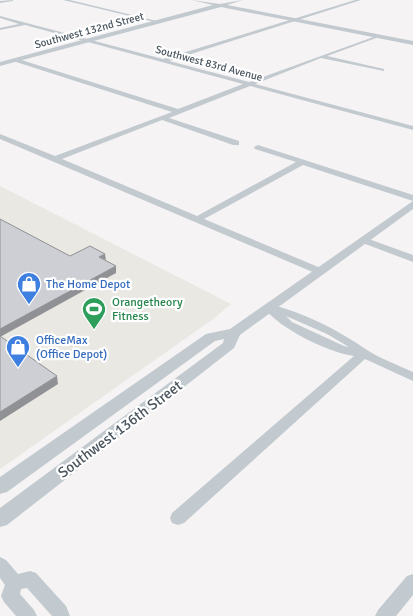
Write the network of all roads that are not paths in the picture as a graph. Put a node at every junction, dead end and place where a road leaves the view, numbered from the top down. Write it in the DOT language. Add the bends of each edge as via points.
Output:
graph roads {
  1 [pos="11,0"];
  2 [pos="65,0"];
  3 [pos="194,0"];
  4 [pos="240,0"];
  5 [pos="359,0"];
  6 [pos="1,2"];
  7 [pos="221,5"];
  8 [pos="0,17"];
  9 [pos="295,20"];
  10 [pos="159,22"];
  11 [pos="25,24"];
  12 [pos="0,29"];
  13 [pos="377,36"];
  14 [pos="88,40"];
  15 [pos="413,43"];
  16 [pos="322,57"];
  17 [pos="15,60"];
  18 [pos="163,61"];
  19 [pos="0,64"];
  20 [pos="382,70"];
  21 [pos="250,84"];
  22 [pos="180,112"];
  23 [pos="163,118"];
  24 [pos="413,128"];
  25 [pos="0,136"];
  26 [pos="236,143"];
  27 [pos="258,148"];
  28 [pos="55,159"];
  29 [pos="302,162"];
  30 [pos="413,198"];
  31 [pos="413,204"];
  32 [pos="198,219"];
  33 [pos="363,240"];
  34 [pos="413,259"];
  35 [pos="319,271"];
  36 [pos="269,307"];
  37 [pos="234,333"];
  38 [pos="364,353"];
  39 [pos="413,377"];
  40 [pos="0,488"];
  41 [pos="178,518"];
  42 [pos="0,519"];
  43 [pos="0,565"];
  44 [pos="413,582"];
  45 [pos="14,583"];
  46 [pos="28,616"];
  47 [pos="61,616"];
  48 [pos="384,616"];
  1 -- 6 [label="street"];
  2 -- 10 [label="street"];
  3 -- 7 [label="street"];
  4 -- 7 [label="street, Southwest 132nd Street"];
  5 -- 9 [label="street"];
  7 -- 9 [label="street"];
  7 -- 10 [label="street, Southwest 132nd Street"];
  8 -- 11 [label="street, Southwest 83rd Avenue"];
  9 -- 13 [label="street"];
  9 -- 18 [label="street"];
  10 -- 14 [label="street, Southwest 132nd Street"];
  11 -- 12 [label="street"];
  11 -- 14 [label="street, Southwest 83rd Avenue"];
  13 -- 15 [label="street"];
  13 -- 16 [label="street"];
  14 -- 17 [label="street, Southwest 132nd Street"];
  14 -- 18 [label="street, Southwest 83rd Avenue"];
  16 -- 20 [label="street"];
  16 -- 21 [label="street"];
  17 -- 19 [label="street, Southwest 132nd Street"];
  17 -- 22 [label="street"];
  18 -- 21 [label="street, Southwest 83rd Avenue"];
  21 -- 22 [label="street"];
  21 -- 24 [label="street, Southwest 83rd Avenue"];
  22 -- 23 [label="street"];
  23 -- 26 [label="street"];
  23 -- 28 [label="street"];
  25 -- 28 [label="street"];
  27 -- 29 [label="street"];
  28 -- 32 [label="street"];
  29 -- 30 [label="street"];
  29 -- 32 [label="street"];
  31 -- 33 [label="street, Southwest 136th Street"];
  32 -- 35 [label="street"];
  33 -- 34 [label="street"];
  33 -- 35 [label="street, Southwest 136th Street"];
  35 -- 36 [label="street, Southwest 136th Street"];
  36 -- 37 [label="street, Southwest 136th Street"];
  36 -- 38 [label="street" via="288,324 341,350"];
  37 -- 40 [label="street, Southwest 136th Street" via="211,337"];
  37 -- 42 [label="street, Southwest 136th Street" via="229,345"];
  38 -- 39 [label="street"];
  38 -- 41 [label="street"];
  43 -- 45 [label="street"];
  44 -- 48 [label="street"];
  45 -- 46 [label="street" via="10,596"];
  45 -- 47 [label="street" via="30,579"];
}
